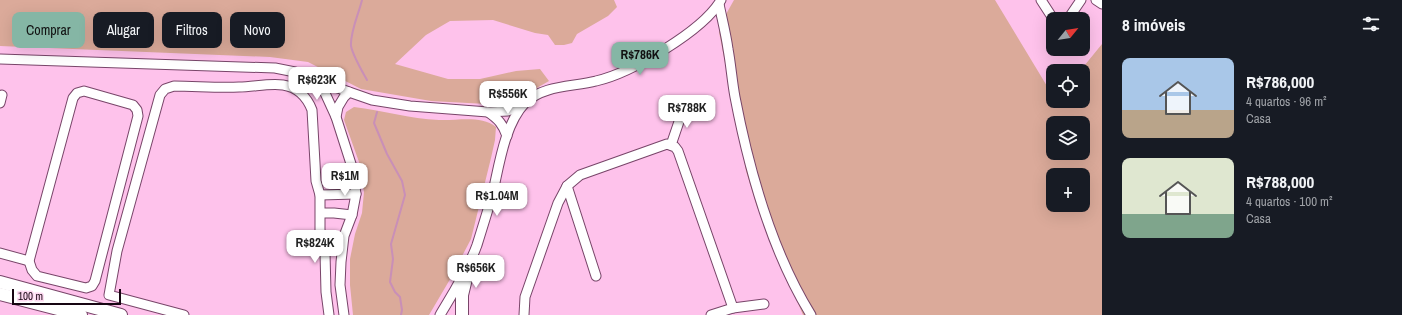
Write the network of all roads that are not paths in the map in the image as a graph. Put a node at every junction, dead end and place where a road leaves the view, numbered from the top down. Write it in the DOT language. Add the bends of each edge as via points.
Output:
graph roads {
  1 [pos="1041,0"];
  2 [pos="1081,0"];
  3 [pos="1096,0"];
  4 [pos="720,2"];
  5 [pos="1102,4"];
  6 [pos="1049,12"];
  7 [pos="1073,12"];
  8 [pos="0,59"];
  9 [pos="312,77"];
  10 [pos="349,92"];
  11 [pos="524,104"];
  12 [pos="684,107"];
  13 [pos="488,112"];
  14 [pos="336,117"];
  15 [pos="507,136"];
  16 [pos="671,145"];
  17 [pos="566,186"];
  18 [pos="356,194"];
  19 [pos="320,195"];
  20 [pos="321,213"];
  21 [pos="352,216"];
  22 [pos="0,253"];
  23 [pos="29,261"];
  24 [pos="470,262"];
  25 [pos="596,276"];
  26 [pos="0,282"];
  27 [pos="0,294"];
  28 [pos="109,296"];
  29 [pos="764,304"];
  30 [pos="733,308"];
  31 [pos="106,311"];
  32 [pos="81,315"];
  33 [pos="121,315"];
  34 [pos="184,315"];
  35 [pos="329,315"];
  36 [pos="344,315"];
  37 [pos="440,315"];
  38 [pos="462,315"];
  39 [pos="524,315"];
  40 [pos="710,315"];
  41 [pos="811,315"];
  1 -- 6 [label="street"];
  2 -- 7 [label="street"];
  3 -- 5 [label="street"];
  4 -- 11 [label="street" via="702,22 660,54 598,81 543,92"];
  4 -- 41 [label="street" via="735,96 763,208 792,281"];
  8 -- 9 [label="street" via="275,68"];
  9 -- 10 [label="street"];
  9 -- 14 [label="street" via="325,93"];
  10 -- 13 [label="street" via="372,100 410,106"];
  10 -- 14 [label="street" via="338,107"];
  11 -- 13 [label="street" via="508,111"];
  11 -- 15 [label="street"];
  12 -- 16 [label="street"];
  13 -- 15 [label="street" via="498,119"];
  14 -- 18 [label="street" via="352,167"];
  15 -- 24 [label="street" via="489,208"];
  16 -- 17 [label="street" via="662,145 580,175"];
  16 -- 30 [label="street" via="678,151"];
  17 -- 25 [label="street"];
  17 -- 39 [label="street" via="525,297"];
  18 -- 19 [label="street"];
  18 -- 21 [label="street"];
  19 -- 20 [label="street"];
  19 -- 28 [label="street" via="316,181 312,110 300,92 283,85 239,88 174,86 165,89 160,95 131,199 117,251"];
  20 -- 21 [label="street"];
  20 -- 35 [label="street" via="320,230 325,253"];
  21 -- 36 [label="street" via="344,236 341,262 340,286"];
  22 -- 23 [label="street"];
  23 -- 23 [label="street" via="72,98 84,90 133,105 138,116 92,286 86,288 37,276"];
  24 -- 37 [label="street"];
  24 -- 38 [label="main road" via="462,295"];
  26 -- 31 [label="main road"];
  27 -- 32 [label="main road"];
  28 -- 31 [label="street"];
  28 -- 34 [label="street"];
  29 -- 30 [label="street"];
  30 -- 40 [label="street"];
  31 -- 33 [label="main road"];
}
